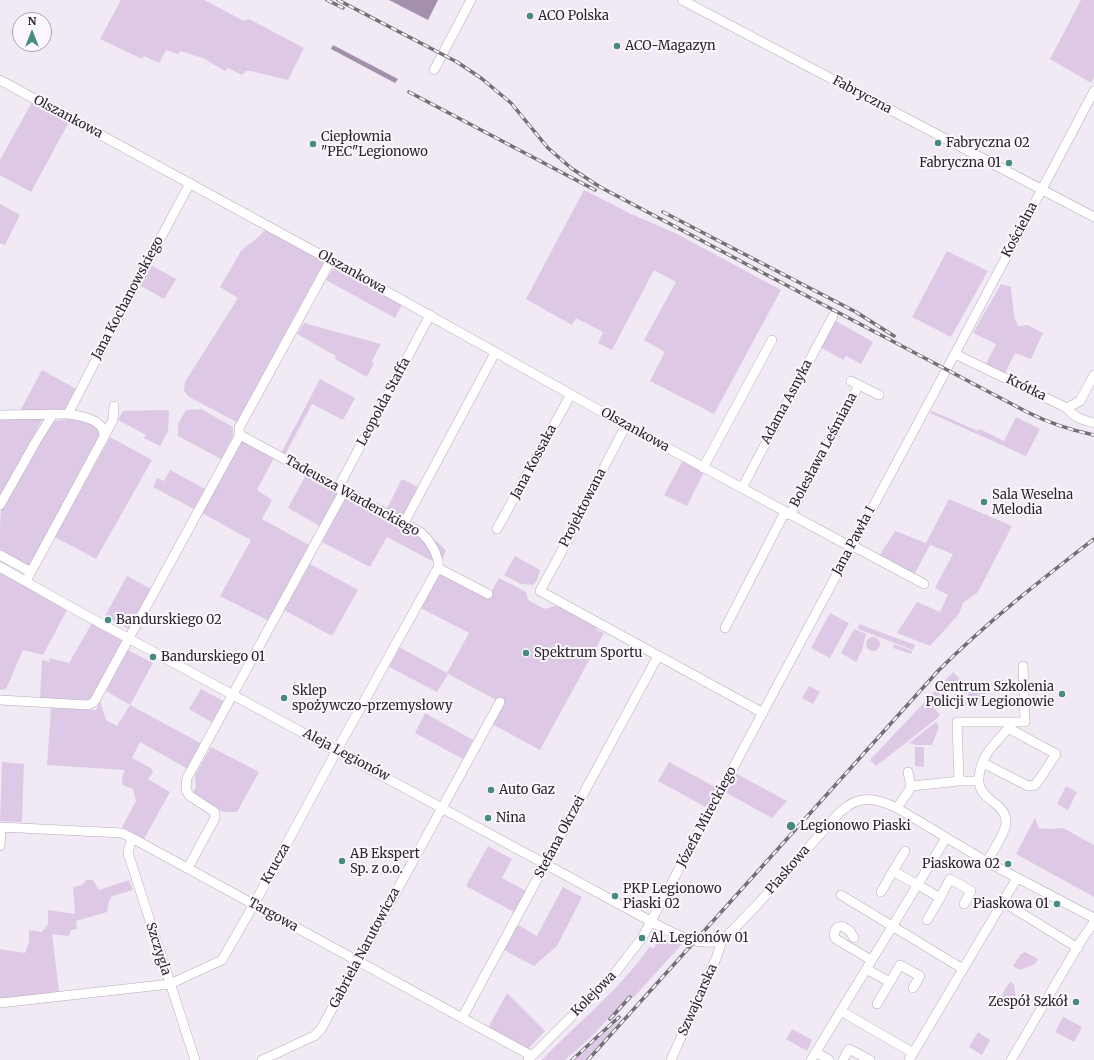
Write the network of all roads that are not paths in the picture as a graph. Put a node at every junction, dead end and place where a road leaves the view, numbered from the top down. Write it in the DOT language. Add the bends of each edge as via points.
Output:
graph roads {
  1 [pos="471,0"];
  2 [pos="682,0"];
  3 [pos="434,70"];
  4 [pos="0,80"];
  5 [pos="1094,91"];
  6 [pos="190,183"];
  7 [pos="1042,190"];
  8 [pos="1094,217"];
  9 [pos="331,260"];
  10 [pos="430,315"];
  11 [pos="833,316"];
  12 [pos="772,340"];
  13 [pos="495,353"];
  14 [pos="955,354"];
  15 [pos="947,370"];
  16 [pos="1094,374"];
  17 [pos="570,394"];
  18 [pos="879,395"];
  19 [pos="114,406"];
  20 [pos="1067,408"];
  21 [pos="53,414"];
  22 [pos="68,414"];
  23 [pos="0,415"];
  24 [pos="1094,423"];
  25 [pos="626,425"];
  26 [pos="104,435"];
  27 [pos="240,435"];
  28 [pos="703,468"];
  29 [pos="742,488"];
  30 [pos="341,490"];
  31 [pos="0,505"];
  32 [pos="787,513"];
  33 [pos="404,524"];
  34 [pos="497,529"];
  35 [pos="851,547"];
  36 [pos="0,555"];
  37 [pos="0,567"];
  38 [pos="438,568"];
  39 [pos="31,572"];
  40 [pos="26,581"];
  41 [pos="924,584"];
  42 [pos="488,594"];
  43 [pos="725,628"];
  44 [pos="129,638"];
  45 [pos="658,656"];
  46 [pos="1023,666"];
  47 [pos="233,695"];
  48 [pos="0,700"];
  49 [pos="500,702"];
  50 [pos="763,713"];
  51 [pos="1008,725"];
  52 [pos="337,750"];
  53 [pos="983,763"];
  54 [pos="908,772"];
  55 [pos="959,781"];
  56 [pos="979,781"];
  57 [pos="911,787"];
  58 [pos="442,807"];
  59 [pos="898,808"];
  60 [pos="1,827"];
  61 [pos="132,838"];
  62 [pos="946,838"];
  63 [pos="0,846"];
  64 [pos="905,851"];
  65 [pos="987,862"];
  66 [pos="546,864"];
  67 [pos="188,868"];
  68 [pos="893,871"];
  69 [pos="1017,878"];
  70 [pos="881,892"];
  71 [pos="841,895"];
  72 [pos="940,898"];
  73 [pos="1003,902"];
  74 [pos="254,904"];
  75 [pos="964,904"];
  76 [pos="1094,918"];
  77 [pos="927,920"];
  78 [pos="651,921"];
  79 [pos="1094,922"];
  80 [pos="892,926"];
  81 [pos="854,938"];
  82 [pos="722,940"];
  83 [pos="1078,948"];
  84 [pos="871,960"];
  85 [pos="358,961"];
  86 [pos="866,969"];
  87 [pos="963,969"];
  88 [pos="890,982"];
  89 [pos="170,984"];
  90 [pos="913,988"];
  91 [pos="0,1003"];
  92 [pos="877,1004"];
  93 [pos="841,1011"];
  94 [pos="462,1018"];
  95 [pos="814,1056"];
  96 [pos="911,1056"];
  97 [pos="530,1058"];
  98 [pos="195,1060"];
  99 [pos="262,1060"];
  100 [pos="671,1060"];
  101 [pos="830,1060"];
  102 [pos="843,1060"];
  103 [pos="870,1060"];
  104 [pos="1012,1060"];
  1 -- 3 [label="street"];
  2 -- 7 [label="street, Fabryczna"];
  4 -- 6 [label="street, Olszankowa"];
  5 -- 7 [label="street, Kościelna"];
  6 -- 9 [label="street, Olszankowa"];
  6 -- 22 [label="street, Jana Kochanowskiego"];
  7 -- 8 [label="street, Fabryczna"];
  7 -- 14 [label="street, Kościelna"];
  9 -- 10 [label="street, Olszankowa"];
  9 -- 27 [label="street" via="239,428"];
  10 -- 13 [label="street, Olszankowa"];
  10 -- 30 [label="street, Leopolda Staffa"];
  11 -- 29 [label="street, Adama Asnyka"];
  12 -- 28 [label="street"];
  13 -- 17 [label="street, Olszankowa"];
  13 -- 33 [label="street"];
  14 -- 15 [label="street, Kościelna"];
  14 -- 20 [label="street, Krótka"];
  15 -- 35 [label="street, Jana Pawła I"];
  16 -- 20 [label="street" via="1080,402"];
  17 -- 25 [label="street, Olszankowa"];
  17 -- 34 [label="street, Jana Kossaka"];
  18 -- 32 [label="street, Bolesława Leśmiana" via="855,383"];
  19 -- 26 [label="street" via="113,420"];
  20 -- 24 [label="street, Krótka" via="1078,418"];
  21 -- 22 [label="street"];
  21 -- 23 [label="street"];
  21 -- 31 [label="street"];
  22 -- 26 [label="street" via="96,422 102,427"];
  25 -- 28 [label="street, Olszankowa"];
  25 -- 45 [label="street, Projektowana" via="540,591"];
  26 -- 39 [label="street"];
  27 -- 30 [label="street, Tadeusza Wardenckiego"];
  27 -- 44 [label="street"];
  28 -- 29 [label="street, Olszankowa"];
  29 -- 32 [label="street, Olszankowa"];
  30 -- 33 [label="street, Tadeusza Wardenckiego"];
  30 -- 47 [label="street, Leopolda Staffa"];
  32 -- 35 [label="street, Olszankowa"];
  32 -- 43 [label="street"];
  33 -- 38 [label="street, Tadeusza Wardenckiego" via="424,536 432,547"];
  35 -- 41 [label="street, Olszankowa"];
  35 -- 50 [label="street, Jana Pawła I"];
  36 -- 39 [label="street"];
  37 -- 40 [label="street, Aleja Legionów"];
  38 -- 42 [label="street"];
  38 -- 52 [label="street, Krucza"];
  39 -- 40 [label="street"];
  40 -- 44 [label="street, Aleja Legionów"];
  44 -- 47 [label="street, Aleja Legionów"];
  44 -- 48 [label="street" via="92,703 88,705"];
  45 -- 50 [label="street"];
  45 -- 66 [label="street, Stefana Okrzei"];
  46 -- 51 [label="street" via="1025,722"];
  47 -- 52 [label="street, Aleja Legionów"];
  47 -- 67 [label="street, Leopolda Staffa" via="187,778 186,786 190,796 213,811 216,818"];
  49 -- 58 [label="street, Gabriela Narutowicza"];
  50 -- 78 [label="street, Józefa Mireckiego"];
  51 -- 53 [label="street"];
  51 -- 53 [label="street" via="1056,754 1044,774 1036,785 1028,786"];
  51 -- 55 [label="street" via="957,722"];
  52 -- 58 [label="street, Aleja Legionów"];
  52 -- 74 [label="street, Krucza"];
  53 -- 56 [label="street"];
  54 -- 57 [label="street"];
  55 -- 56 [label="street"];
  55 -- 57 [label="street"];
  56 -- 65 [label="street" via="980,789 1001,810 1006,819 1005,828"];
  57 -- 59 [label="street"];
  58 -- 66 [label="street, Aleja Legionów"];
  58 -- 85 [label="street, Gabriela Narutowicza"];
  59 -- 62 [label="street, Piaskowa"];
  59 -- 82 [label="street, Piaskowa" via="874,799 858,801 845,807 747,916"];
  60 -- 61 [label="street, Targowa" via="118,832"];
  60 -- 63 [label="street"];
  61 -- 67 [label="street, Targowa"];
  61 -- 89 [label="street, Szczygla" via="128,853"];
  62 -- 65 [label="street, Piaskowa"];
  62 -- 80 [label="street"];
  64 -- 68 [label="street"];
  65 -- 69 [label="street, Piaskowa"];
  66 -- 78 [label="street, Aleja Legionów"];
  66 -- 94 [label="street, Stefana Okrzei"];
  67 -- 74 [label="street, Targowa"];
  68 -- 70 [label="street"];
  68 -- 72 [label="street"];
  69 -- 73 [label="street"];
  69 -- 76 [label="street, Piaskowa"];
  71 -- 80 [label="street"];
  72 -- 75 [label="street" via="950,879 971,891"];
  72 -- 77 [label="street"];
  73 -- 83 [label="street"];
  73 -- 87 [label="street"];
  74 -- 85 [label="street, Targowa"];
  74 -- 89 [label="street, Krucza" via="222,960"];
  78 -- 82 [label="street, Aleja Legionów" via="694,941 710,943"];
  78 -- 97 [label="street, Kolejowa" via="639,942 615,973"];
  79 -- 83 [label="street"];
  80 -- 84 [label="street"];
  80 -- 87 [label="street"];
  81 -- 84 [label="street" via="850,931 842,926 834,933 836,939"];
  82 -- 100 [label="street, Szwajcarska"];
  83 -- 104 [label="street"];
  84 -- 86 [label="street"];
  85 -- 94 [label="street, Targowa"];
  85 -- 99 [label="street, Gabriela Narutowicza" via="319,1032"];
  86 -- 88 [label="street"];
  86 -- 93 [label="street"];
  87 -- 96 [label="street"];
  88 -- 90 [label="street" via="900,965 920,976"];
  88 -- 92 [label="street"];
  89 -- 91 [label="street, Krucza"];
  89 -- 98 [label="street, Szczygla"];
  93 -- 95 [label="street"];
  93 -- 96 [label="street"];
  94 -- 97 [label="street, Targowa"];
  95 -- 101 [label="street"];
  102 -- 103 [label="street" via="849,1049"];
}
